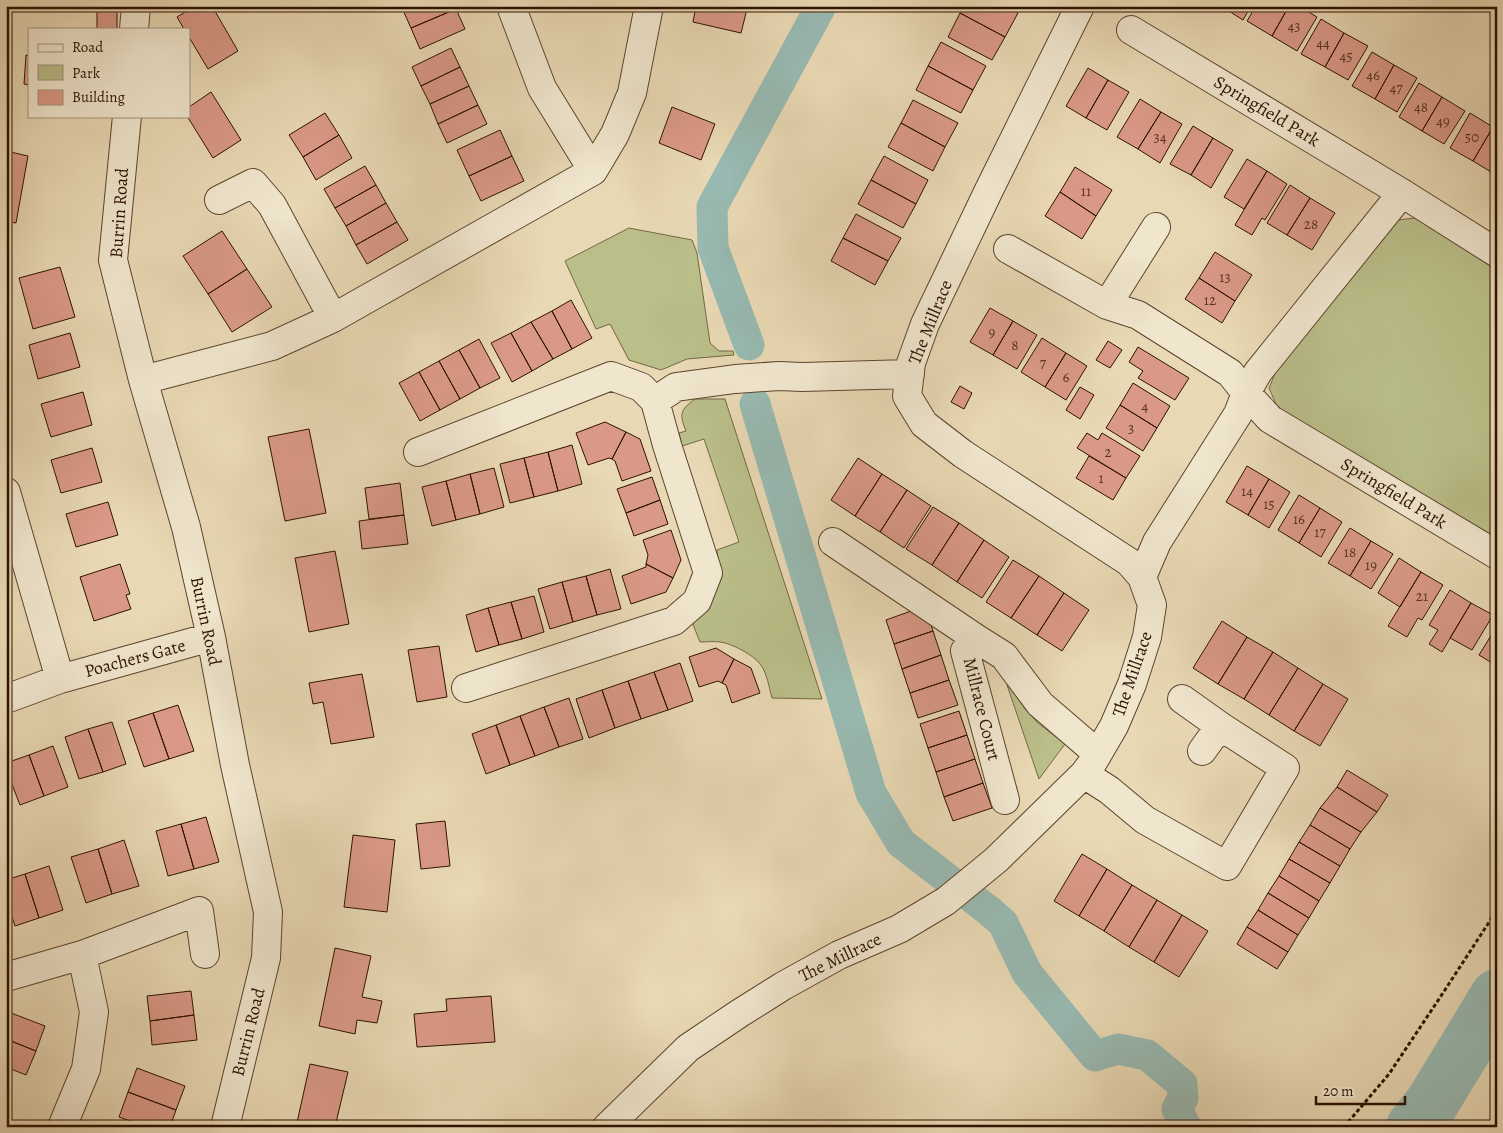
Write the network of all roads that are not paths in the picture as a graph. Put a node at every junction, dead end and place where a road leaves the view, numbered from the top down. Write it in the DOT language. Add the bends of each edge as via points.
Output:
graph roads {
  1 [pos="136,6"];
  2 [pos="511,6"];
  3 [pos="649,6"];
  4 [pos="1080,6"];
  5 [pos="134,28"];
  6 [pos="1131,30"];
  7 [pos="127,118"];
  8 [pos="593,171"];
  9 [pos="1402,193"];
  10 [pos="219,200"];
  11 [pos="1156,227"];
  12 [pos="1008,249"];
  13 [pos="1497,253"];
  14 [pos="1107,305"];
  15 [pos="333,318"];
  16 [pos="910,374"];
  17 [pos="143,380"];
  18 [pos="1246,393"];
  19 [pos="655,401"];
  20 [pos="418,452"];
  21 [pos="6,492"];
  22 [pos="833,542"];
  23 [pos="1497,555"];
  24 [pos="1142,577"];
  25 [pos="211,637"];
  26 [pos="977,639"];
  27 [pos="60,678"];
  28 [pos="466,688"];
  29 [pos="6,699"];
  30 [pos="1182,699"];
  31 [pos="1220,726"];
  32 [pos="1202,751"];
  33 [pos="1090,764"];
  34 [pos="1005,800"];
  35 [pos="205,954"];
  36 [pos="82,955"];
  37 [pos="6,976"];
  38 [pos="62,1127"];
  39 [pos="225,1127"];
  40 [pos="607,1127"];
  1 -- 5 [label="street"];
  2 -- 8 [label="street" via="542,88"];
  3 -- 8 [label="street" via="632,93 615,134"];
  4 -- 16 [label="street, The Millrace" via="925,324"];
  6 -- 9 [label="street, Springfield Park"];
  7 -- 17 [label="street, Burrin Road" via="113,260"];
  8 -- 15 [label="street"];
  9 -- 13 [label="street, Springfield Park"];
  9 -- 18 [label="street" via="1258,372"];
  10 -- 15 [label="street" via="254,182 272,205"];
  11 -- 14 [label="street"];
  12 -- 14 [label="street, Springfield Park"];
  14 -- 18 [label="street, Springfield Park" via="1138,315 1230,373"];
  15 -- 17 [label="street" via="272,346"];
  16 -- 19 [label="street" via="735,379 676,387"];
  16 -- 24 [label="street, The Millrace" via="907,396 924,424 964,454 1130,562"];
  17 -- 25 [label="street, Burrin Road" via="186,527"];
  18 -- 23 [label="street, Springfield Park" via="1270,419"];
  18 -- 24 [label="street" via="1238,414 1157,542"];
  19 -- 20 [label="street" via="641,387 611,376"];
  19 -- 28 [label="street" via="708,573 697,601 674,621"];
  21 -- 27 [label="street"];
  22 -- 26 [label="street"];
  24 -- 33 [label="street, The Millrace" via="1152,605 1147,636 1114,726"];
  25 -- 27 [label="street, Poachers Gate"];
  25 -- 39 [label="street, Burrin Road" via="268,912 266,958"];
  26 -- 33 [label="street, Millrace Court" via="1004,656"];
  26 -- 34 [label="street, Millrace Court" via="965,651"];
  27 -- 29 [label="street, Poachers Gate"];
  30 -- 31 [label="street"];
  31 -- 32 [label="street"];
  31 -- 33 [label="street, Millrace Court" via="1285,768 1226,866 1145,820 1108,790"];
  33 -- 40 [label="street, The Millrace" via="996,860 946,901 899,928 839,955 740,1013 688,1048"];
  35 -- 36 [label="street" via="199,911"];
  36 -- 37 [label="street"];
  36 -- 38 [label="street" via="94,1012 86,1068"];
}
